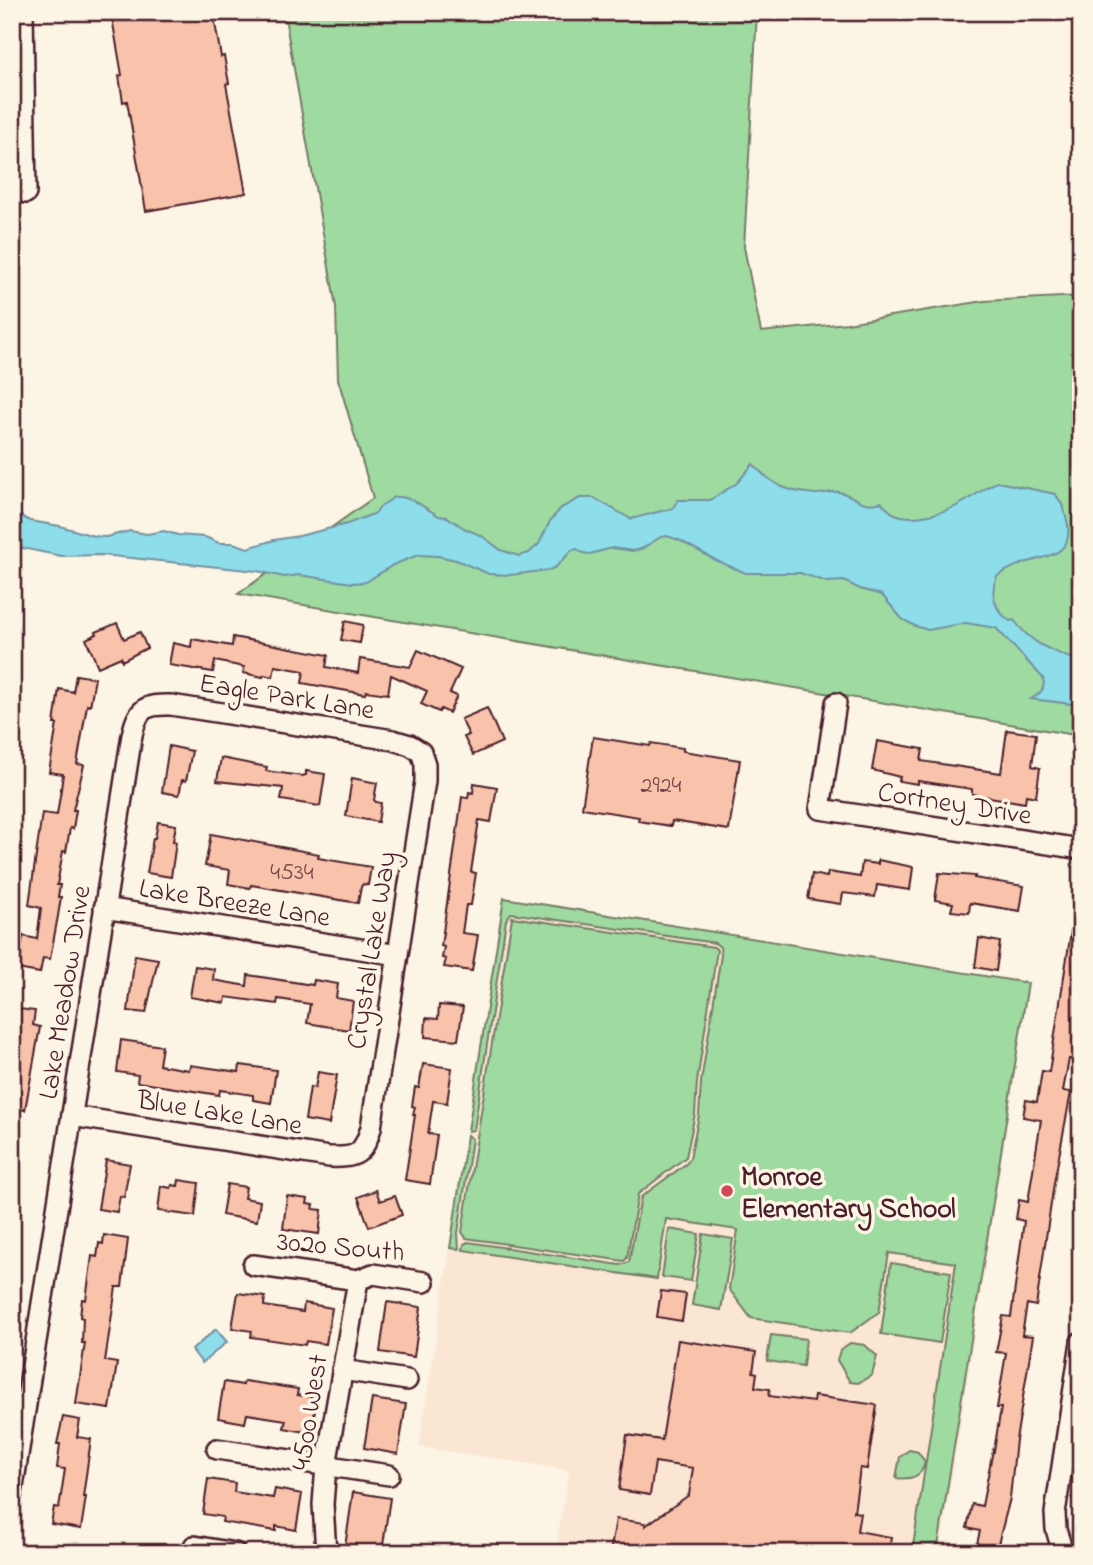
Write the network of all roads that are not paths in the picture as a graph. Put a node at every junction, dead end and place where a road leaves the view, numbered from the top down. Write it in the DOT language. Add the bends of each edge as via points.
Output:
graph roads {
  1 [pos="23,12"];
  2 [pos="26,194"];
  3 [pos="835,703"];
  4 [pos="142,709"];
  5 [pos="421,752"];
  6 [pos="1081,849"];
  7 [pos="104,908"];
  8 [pos="398,955"];
  9 [pos="72,1116"];
  10 [pos="359,1153"];
  11 [pos="253,1265"];
  12 [pos="358,1280"];
  13 [pos="424,1282"];
  14 [pos="1080,1347"];
  15 [pos="342,1370"];
  16 [pos="407,1380"];
  17 [pos="217,1449"];
  18 [pos="326,1466"];
  19 [pos="390,1475"];
  20 [pos="12,1493"];
  21 [pos="194,1546"];
  22 [pos="236,1553"];
  23 [pos="326,1553"];
  24 [pos="1063,1553"];
  1 -- 2 [label="street"];
  3 -- 6 [label="street, Cortney Drive" via="820,809"];
  4 -- 5 [label="street, Eagle Park Lane" via="171,705 393,740"];
  4 -- 7 [label="street, Lake Meadow Drive" via="132,735"];
  5 -- 8 [label="street, Crystal Lake Way" via="425,781"];
  7 -- 8 [label="street, Lake Breeze Lane"];
  7 -- 9 [label="street, Lake Meadow Drive"];
  8 -- 10 [label="street, Crystal Lake Way" via="371,1128"];
  9 -- 10 [label="street, Blue Lake Lane" via="329,1157"];
  9 -- 20 [label="street, Lake Meadow Drive"];
  11 -- 12 [label="street, 3020 South"];
  12 -- 13 [label="street, 3020 South" via="373,1274"];
  12 -- 15 [label="street, 4500 West"];
  14 -- 24 [label="street" via="1055,1513"];
  15 -- 16 [label="street"];
  15 -- 18 [label="street, 4500 West"];
  17 -- 18 [label="street"];
  18 -- 19 [label="street"];
  18 -- 23 [label="street, 4500 West"];
  21 -- 22 [label="street"];
}
